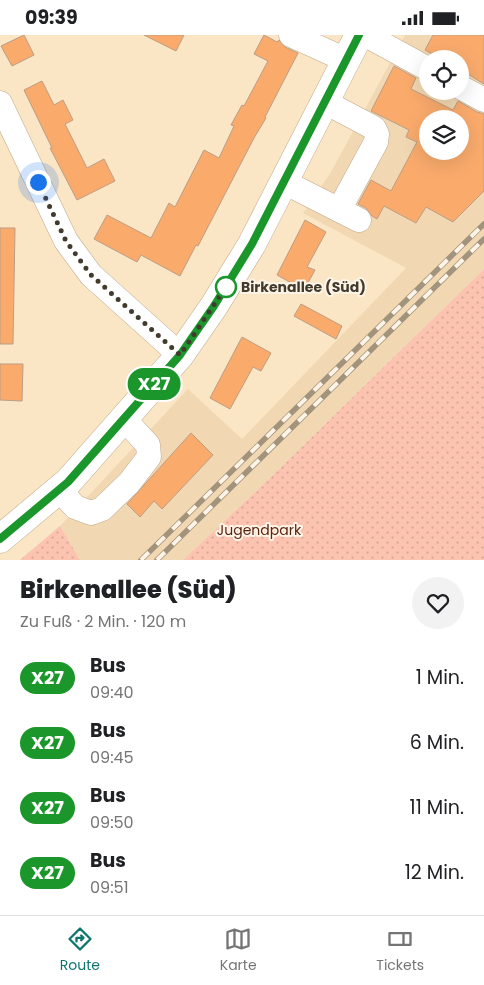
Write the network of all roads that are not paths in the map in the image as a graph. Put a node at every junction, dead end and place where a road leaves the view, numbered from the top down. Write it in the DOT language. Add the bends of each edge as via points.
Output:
graph roads {
  1 [pos="292,35"];
  2 [pos="359,35"];
  3 [pos="366,35"];
  4 [pos="384,35"];
  5 [pos="419,53"];
  6 [pos="346,61"];
  7 [pos="419,64"];
  8 [pos="469,79"];
  9 [pos="484,87"];
  10 [pos="469,92"];
  11 [pos="484,100"];
  12 [pos="325,102"];
  13 [pos="0,103"];
  14 [pos="284,182"];
  15 [pos="180,355"];
  16 [pos="124,419"];
  17 [pos="59,489"];
  18 [pos="0,539"];
  1 -- 6 [label="street"];
  2 -- 6 [label="main road"];
  3 -- 7 [label="street"];
  4 -- 5 [label="street"];
  6 -- 12 [label="main road"];
  8 -- 9 [label="street"];
  10 -- 11 [label="street"];
  12 -- 14 [label="main road"];
  12 -- 14 [label="street" via="374,128 377,134 349,215"];
  13 -- 15 [label="street" via="66,241 91,275"];
  14 -- 15 [label="main road" via="252,244"];
  15 -- 16 [label="main road"];
  16 -- 17 [label="main road"];
  16 -- 17 [label="street" via="150,450 149,457 124,489 102,509 91,513 75,507"];
  17 -- 18 [label="main road"];
}
